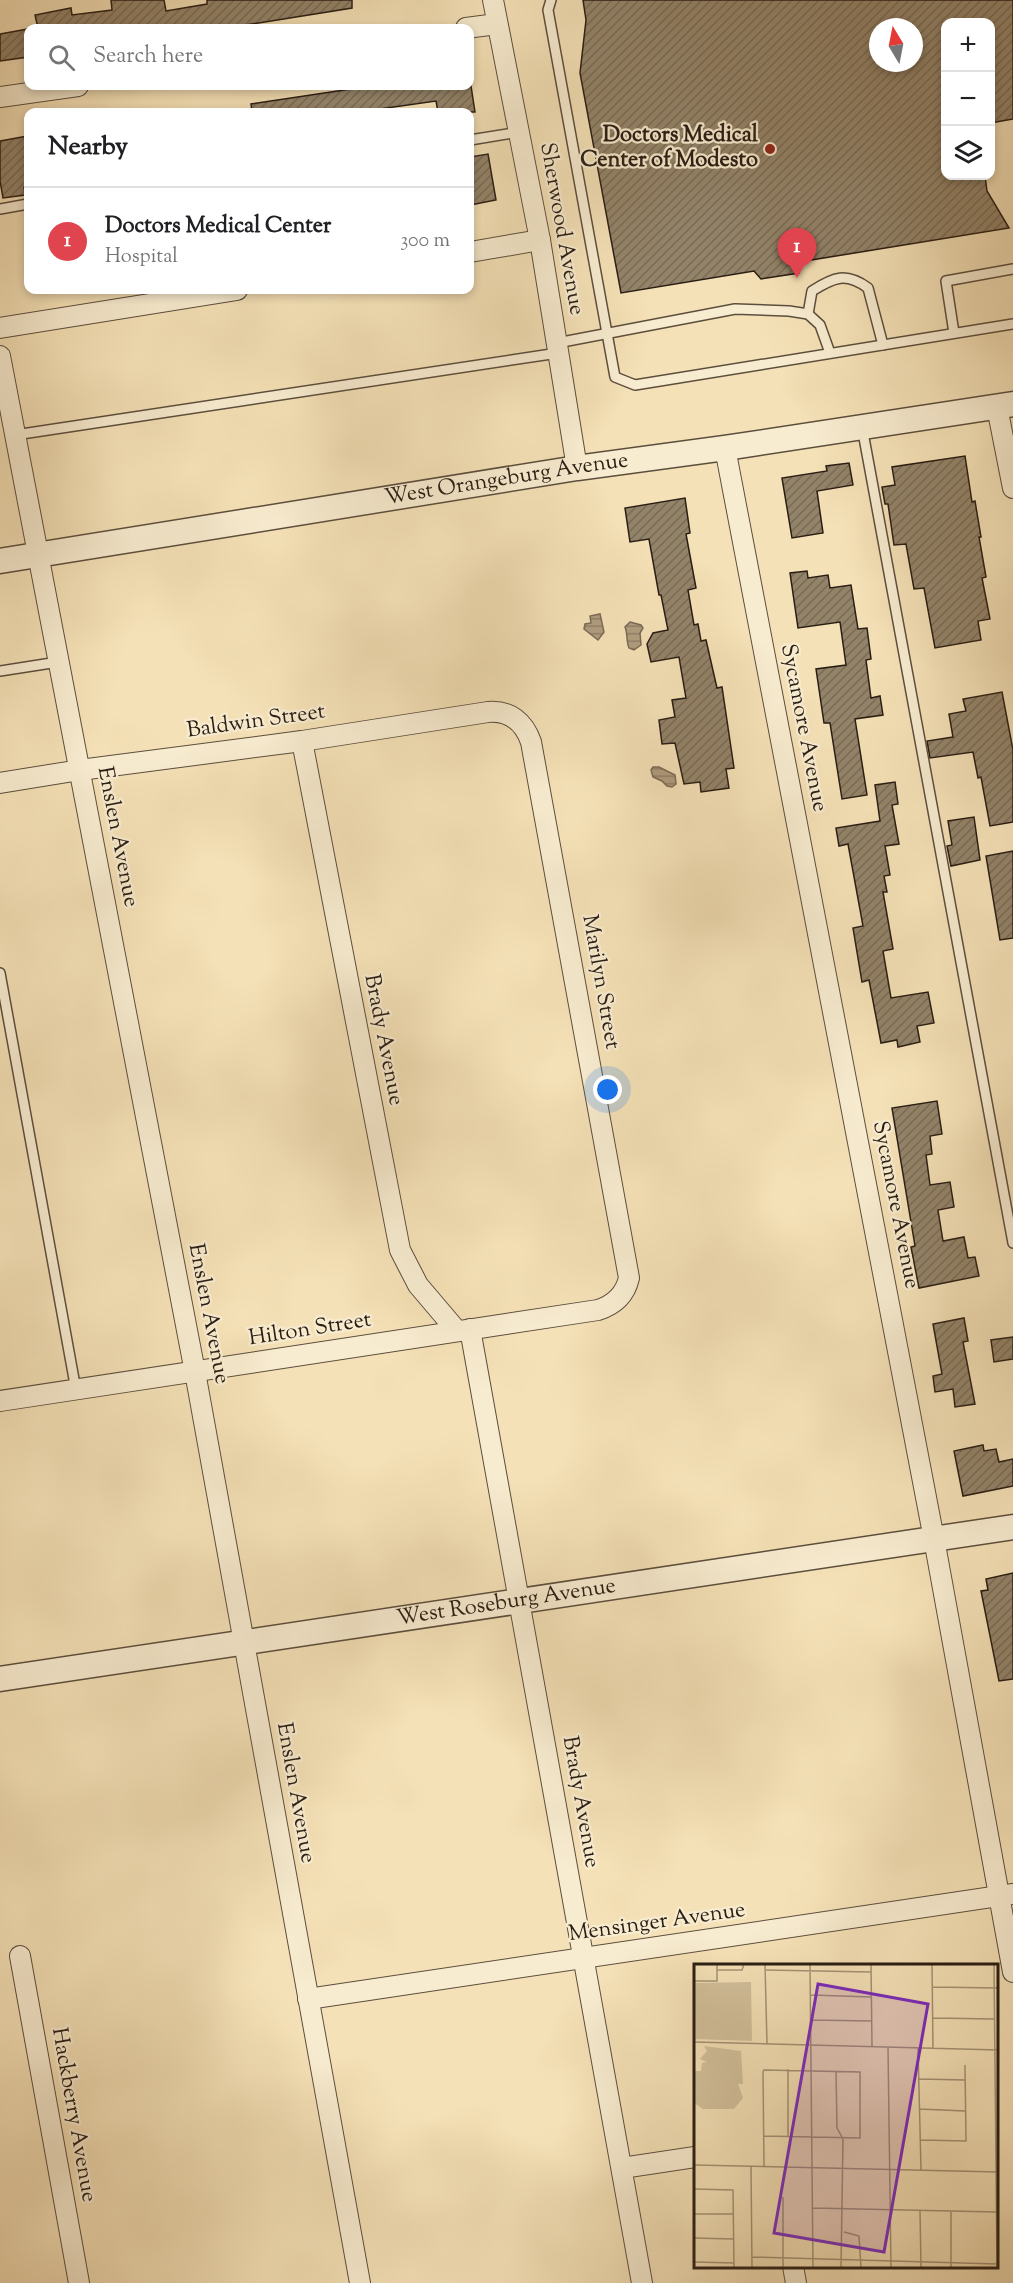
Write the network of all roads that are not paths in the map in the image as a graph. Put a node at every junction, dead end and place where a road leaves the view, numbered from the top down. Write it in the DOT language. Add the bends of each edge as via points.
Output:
graph roads {
  1 [pos="493,0"];
  2 [pos="551,0"];
  3 [pos="497,24"];
  4 [pos="474,27"];
  5 [pos="50,90"];
  6 [pos="0,97"];
  7 [pos="519,132"];
  8 [pos="474,139"];
  9 [pos="24,205"];
  10 [pos="0,208"];
  11 [pos="540,240"];
  12 [pos="474,251"];
  13 [pos="1013,269"];
  14 [pos="212,294"];
  15 [pos="808,314"];
  16 [pos="1013,324"];
  17 [pos="0,328"];
  18 [pos="954,333"];
  19 [pos="608,334"];
  20 [pos="883,345"];
  21 [pos="558,348"];
  22 [pos="830,353"];
  23 [pos="0,356"];
  24 [pos="1005,405"];
  25 [pos="862,428"];
  26 [pos="14,435"];
  27 [pos="725,448"];
  28 [pos="577,468"];
  29 [pos="1013,488"];
  30 [pos="39,556"];
  31 [pos="0,561"];
  32 [pos="58,662"];
  33 [pos="0,671"];
  34 [pos="516,718"];
  35 [pos="302,741"];
  36 [pos="80,770"];
  37 [pos="0,783"];
  38 [pos="0,973"];
  39 [pos="1013,1243"];
  40 [pos="622,1294"];
  41 [pos="464,1330"];
  42 [pos="195,1372"];
  43 [pos="75,1390"];
  44 [pos="0,1401"];
  45 [pos="1013,1527"];
  46 [pos="934,1539"];
  47 [pos="521,1600"];
  48 [pos="245,1641"];
  49 [pos="0,1679"];
  50 [pos="1006,1895"];
  51 [pos="20,1956"];
  52 [pos="583,1958"];
  53 [pos="1013,1972"];
  54 [pos="308,1999"];
  55 [pos="694,2157"];
  56 [pos="622,2168"];
  57 [pos="793,2268"];
  58 [pos="79,2283"];
  59 [pos="360,2283"];
  60 [pos="642,2283"];
  61 [pos="796,2283"];
  1 -- 3 [label="street, Sherwood Avenue"];
  2 -- 19 [label="lane" via="548,10"];
  3 -- 4 [label="street"];
  3 -- 7 [label="street, Sherwood Avenue"];
  5 -- 6 [label="street"];
  7 -- 8 [label="lane"];
  7 -- 11 [label="street, Sherwood Avenue"];
  9 -- 10 [label="lane"];
  11 -- 12 [label="street"];
  11 -- 21 [label="street, Sherwood Avenue"];
  13 -- 18 [label="lane" via="946,282"];
  14 -- 17 [label="street"];
  15 -- 19 [label="lane" via="735,309"];
  15 -- 20 [label="lane" via="812,291 832,278 856,279 868,288"];
  15 -- 22 [label="lane" via="820,326"];
  16 -- 18 [label="lane"];
  18 -- 20 [label="lane"];
  19 -- 21 [label="lane"];
  19 -- 22 [label="lane" via="615,377 634,384"];
  20 -- 22 [label="lane"];
  21 -- 26 [label="lane"];
  21 -- 28 [label="street, Sherwood Avenue"];
  23 -- 26 [label="street, Enslen Avenue"];
  24 -- 25 [label="street, West Orangeburg Avenue"];
  24 -- 29 [label="street"];
  25 -- 27 [label="street, West Orangeburg Avenue"];
  25 -- 39 [label="lane"];
  26 -- 30 [label="street, Enslen Avenue"];
  27 -- 28 [label="street, West Orangeburg Avenue"];
  27 -- 46 [label="street, Sycamore Avenue"];
  28 -- 30 [label="street, West Orangeburg Avenue"];
  30 -- 31 [label="street, West Orangeburg Avenue"];
  30 -- 32 [label="street, Enslen Avenue"];
  32 -- 33 [label="lane"];
  32 -- 36 [label="street, Enslen Avenue"];
  34 -- 35 [label="street, Baldwin Street" via="488,711"];
  34 -- 40 [label="street, Marilyn Street" via="531,742 626,1254 629,1278"];
  35 -- 36 [label="street, Baldwin Street"];
  35 -- 41 [label="street, Brady Avenue" via="400,1250 418,1285"];
  36 -- 37 [label="street, Baldwin Street"];
  36 -- 42 [label="street, Enslen Avenue"];
  38 -- 43 [label="lane"];
  40 -- 41 [label="street, Hilton Street" via="598,1310"];
  41 -- 42 [label="street, Hilton Street"];
  41 -- 47 [label="street, Brady Avenue"];
  42 -- 43 [label="street, Hilton Street"];
  42 -- 48 [label="street, Enslen Avenue"];
  43 -- 44 [label="street, Hilton Street"];
  45 -- 46 [label="street, West Roseburg Avenue"];
  46 -- 47 [label="street, West Roseburg Avenue"];
  46 -- 50 [label="street, Sycamore Avenue"];
  47 -- 48 [label="street, West Roseburg Avenue"];
  47 -- 52 [label="street, Brady Avenue"];
  48 -- 49 [label="street, West Roseburg Avenue"];
  48 -- 54 [label="street, Enslen Avenue"];
  50 -- 52 [label="street, Mensinger Avenue"];
  50 -- 53 [label="street, Sycamore Avenue"];
  51 -- 58 [label="street, Hackberry Avenue"];
  52 -- 54 [label="street, Mensinger Avenue"];
  52 -- 56 [label="street, Brady Avenue"];
  54 -- 59 [label="street, Enslen Avenue"];
  55 -- 56 [label="street"];
  56 -- 60 [label="street, Brady Avenue"];
  57 -- 61 [label="street"];
}
